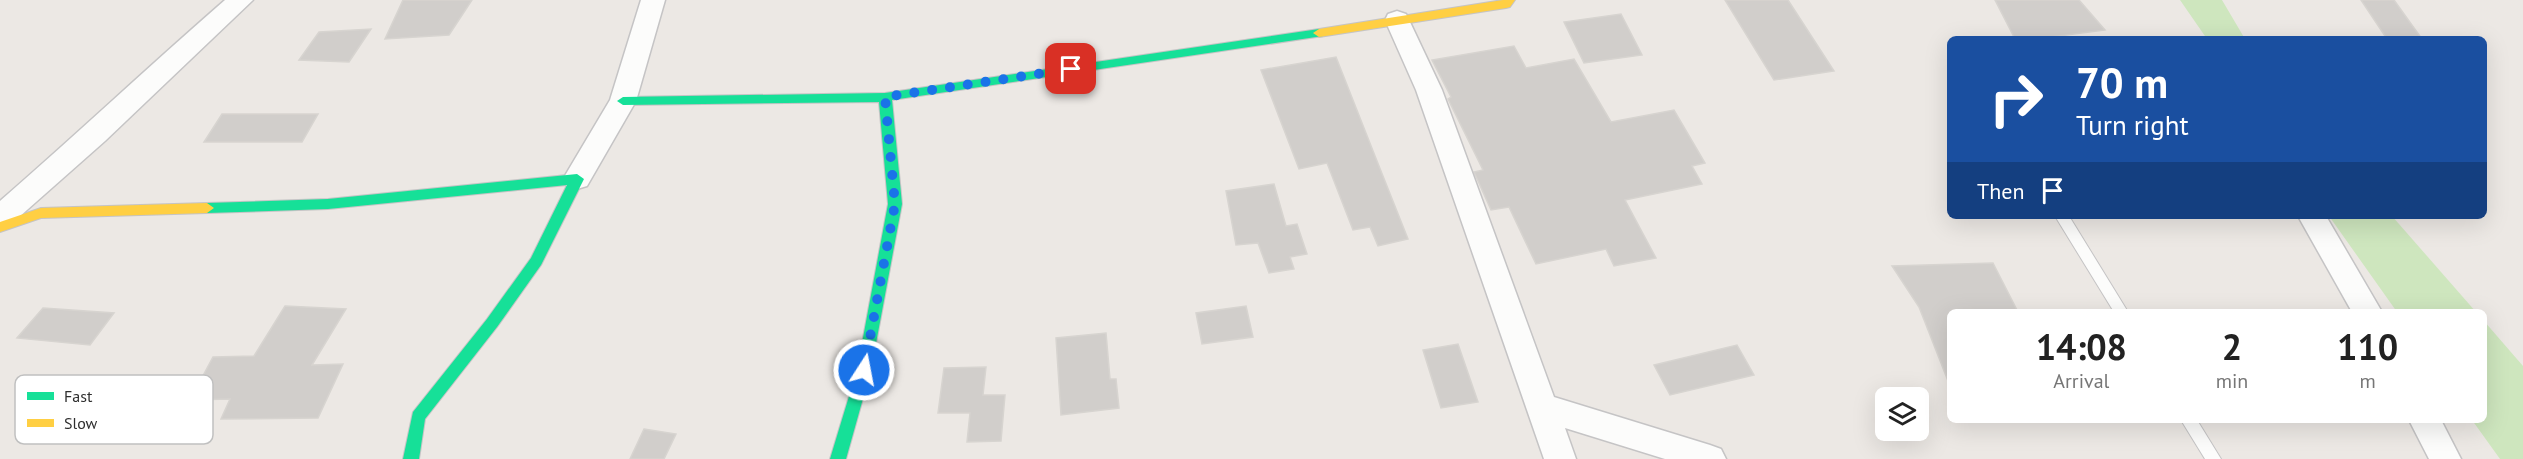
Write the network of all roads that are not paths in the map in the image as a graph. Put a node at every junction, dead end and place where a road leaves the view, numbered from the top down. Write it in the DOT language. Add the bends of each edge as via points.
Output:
graph roads {
  1 [pos="241,0"];
  2 [pos="653,0"];
  3 [pos="1509,0"];
  4 [pos="1397,20"];
  5 [pos="885,97"];
  6 [pos="622,101"];
  7 [pos="577,179"];
  8 [pos="0,217"];
  9 [pos="2064,219"];
  10 [pos="2314,219"];
  11 [pos="0,227"];
  12 [pos="2119,309"];
  13 [pos="2365,309"];
  14 [pos="1542,407"];
  15 [pos="2191,423"];
  16 [pos="2427,423"];
  17 [pos="411,459"];
  18 [pos="838,459"];
  19 [pos="1560,459"];
  20 [pos="1710,459"];
  21 [pos="2213,459"];
  22 [pos="2445,459"];
  1 -- 8 [label="street"];
  2 -- 6 [label="street"];
  3 -- 4 [label="street" via="1506,4"];
  4 -- 5 [label="street"];
  4 -- 14 [label="street" via="1429,90"];
  5 -- 6 [label="street"];
  5 -- 18 [label="street" via="895,204 864,370"];
  6 -- 7 [label="street"];
  7 -- 11 [label="street" via="328,204 41,213"];
  7 -- 17 [label="street" via="536,261 418,417"];
  9 -- 12 [label="lane"];
  10 -- 13 [label="street"];
  14 -- 19 [label="street"];
  14 -- 20 [label="street"];
  15 -- 21 [label="lane"];
  16 -- 22 [label="street"];
}
